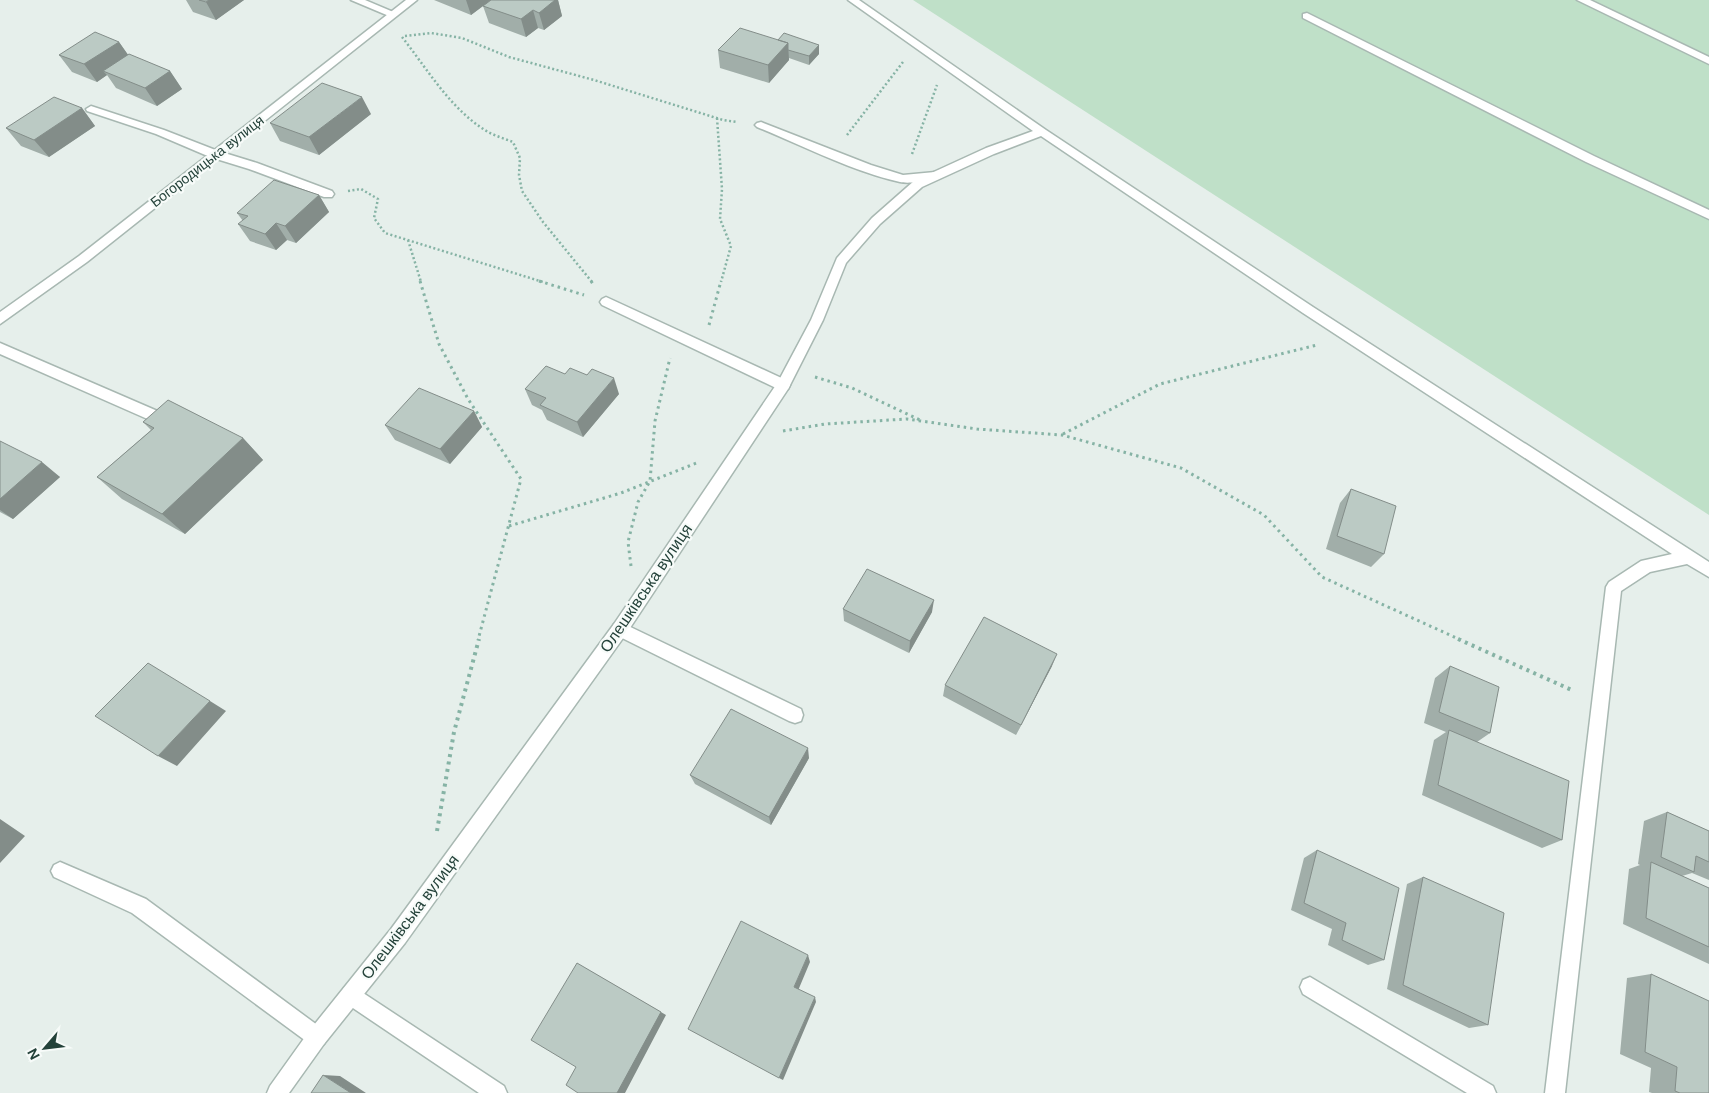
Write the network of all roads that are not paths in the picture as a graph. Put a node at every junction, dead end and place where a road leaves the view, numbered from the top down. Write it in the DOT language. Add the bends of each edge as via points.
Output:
graph roads {
  1 [pos="356,0"];
  2 [pos="412,0"];
  3 [pos="853,0"];
  4 [pos="1582,0"];
  5 [pos="393,14"];
  6 [pos="1307,16"];
  7 [pos="1709,61"];
  8 [pos="91,109"];
  9 [pos="761,125"];
  10 [pos="1042,132"];
  11 [pos="214,154"];
  12 [pos="935,176"];
  13 [pos="328,194"];
  14 [pos="1709,215"];
  15 [pos="606,302"];
  16 [pos="0,319"];
  17 [pos="0,348"];
  18 [pos="783,385"];
  19 [pos="156,417"];
  20 [pos="1687,556"];
  21 [pos="1709,570"];
  22 [pos="620,629"];
  23 [pos="795,715"];
  24 [pos="60,871"];
  25 [pos="1310,986"];
  26 [pos="351,994"];
  27 [pos="317,1037"];
  28 [pos="277,1093"];
  29 [pos="497,1093"];
  30 [pos="1486,1093"];
  31 [pos="1555,1093"];
  1 -- 5 [label="street"];
  2 -- 5 [label="street, Богородицька вулиця"];
  3 -- 10 [label="street"];
  4 -- 7 [label="street"];
  5 -- 11 [label="street, Богородицька вулиця"];
  6 -- 14 [label="street" via="1581,155"];
  8 -- 11 [label="street"];
  9 -- 12 [label="street" via="867,168 903,178"];
  10 -- 12 [label="street, Олешківська вулиця"];
  10 -- 20 [label="street" via="1350,338"];
  11 -- 13 [label="street"];
  11 -- 16 [label="street, Богородицька вулиця"];
  12 -- 18 [label="street, Олешківська вулиця" via="918,184 876,220 841,261 817,320"];
  15 -- 18 [label="street"];
  17 -- 19 [label="street"];
  18 -- 22 [label="street, Олешківська вулиця"];
  20 -- 21 [label="street"];
  20 -- 31 [label="street" via="1646,566 1614,587"];
  22 -- 23 [label="street"];
  22 -- 26 [label="street, Олешківська вулиця" via="398,936"];
  24 -- 27 [label="street" via="139,906"];
  25 -- 30 [label="street"];
  26 -- 27 [label="street, Олешківська вулиця"];
  26 -- 29 [label="street"];
  27 -- 28 [label="street, Олешківська вулиця"];
}
